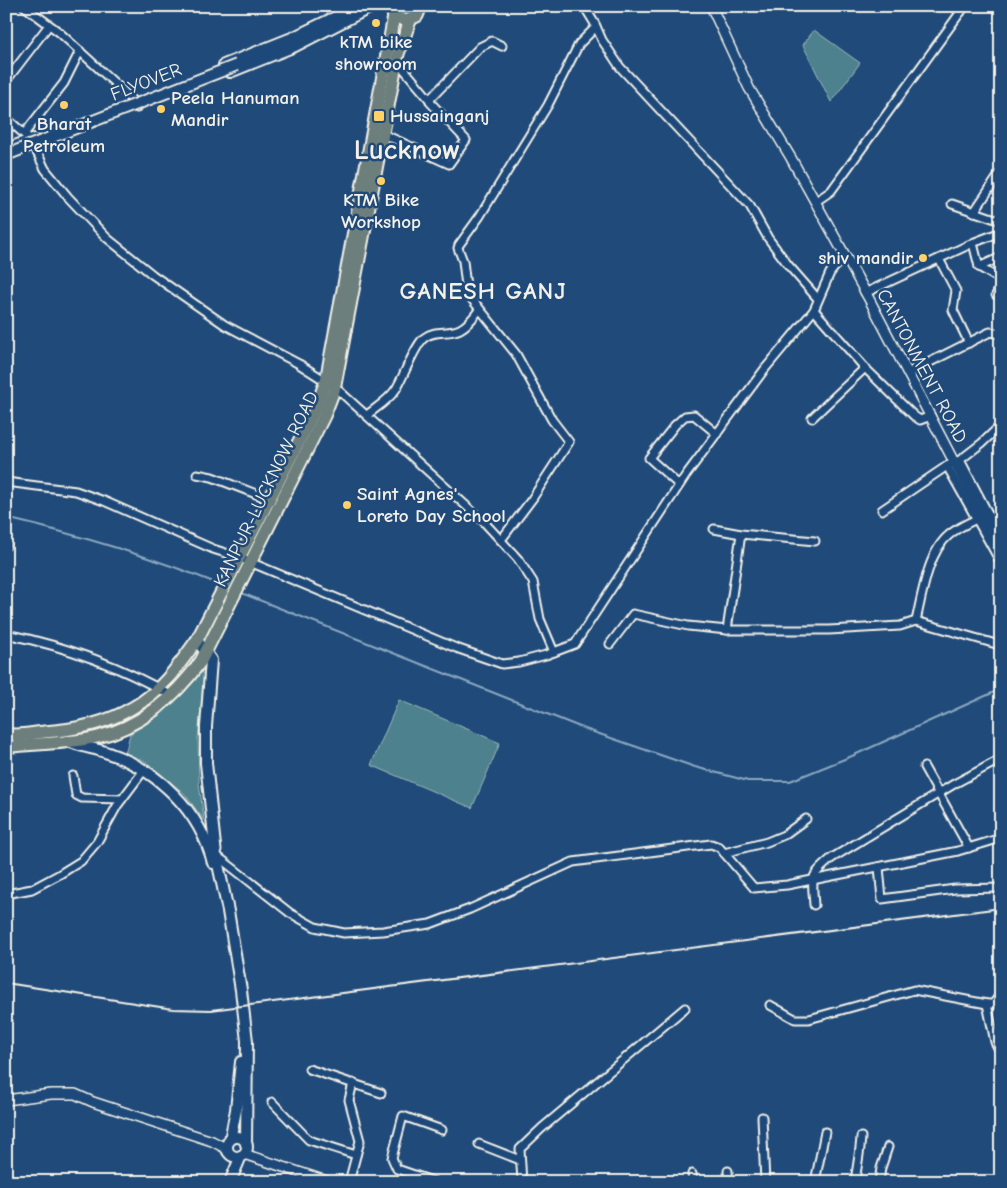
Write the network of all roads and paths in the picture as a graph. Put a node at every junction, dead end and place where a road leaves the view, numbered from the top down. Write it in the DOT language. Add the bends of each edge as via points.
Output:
graph roads {
  1 [pos="24,6"];
  2 [pos="357,6"];
  3 [pos="373,6"];
  4 [pos="584,6"];
  5 [pos="705,6"];
  6 [pos="711,6"];
  7 [pos="953,6"];
  8 [pos="422,7"];
  9 [pos="389,9"];
  10 [pos="963,9"];
  11 [pos="410,21"];
  12 [pos="49,25"];
  13 [pos="596,27"];
  14 [pos="502,46"];
  15 [pos="80,51"];
  16 [pos="256,57"];
  17 [pos="397,61"];
  18 [pos="738,66"];
  19 [pos="6,81"];
  20 [pos="430,100"];
  21 [pos="135,105"];
  22 [pos="6,118"];
  23 [pos="383,134"];
  24 [pos="30,141"];
  25 [pos="6,149"];
  26 [pos="6,155"];
  27 [pos="6,160"];
  28 [pos="1001,172"];
  29 [pos="815,202"];
  30 [pos="952,204"];
  31 [pos="974,212"];
  32 [pos="1001,222"];
  33 [pos="1001,232"];
  34 [pos="973,243"];
  35 [pos="1001,257"];
  36 [pos="846,258"];
  37 [pos="939,259"];
  38 [pos="979,266"];
  39 [pos="1001,280"];
  40 [pos="1001,286"];
  41 [pos="349,288"];
  42 [pos="866,293"];
  43 [pos="996,295"];
  44 [pos="818,299"];
  45 [pos="479,310"];
  46 [pos="814,310"];
  47 [pos="1001,334"];
  48 [pos="969,343"];
  49 [pos="864,368"];
  50 [pos="908,373"];
  51 [pos="331,384"];
  52 [pos="367,415"];
  53 [pos="931,416"];
  54 [pos="812,418"];
  55 [pos="1001,425"];
  56 [pos="717,434"];
  57 [pos="954,463"];
  58 [pos="197,474"];
  59 [pos="6,482"];
  60 [pos="679,485"];
  61 [pos="269,499"];
  62 [pos="882,510"];
  63 [pos="976,519"];
  64 [pos="714,529"];
  65 [pos="741,534"];
  66 [pos="1001,538"];
  67 [pos="500,540"];
  68 [pos="815,542"];
  69 [pos="1001,552"];
  70 [pos="238,557"];
  71 [pos="250,563"];
  72 [pos="1001,563"];
  73 [pos="916,621"];
  74 [pos="726,630"];
  75 [pos="6,634"];
  76 [pos="197,640"];
  77 [pos="610,644"];
  78 [pos="1001,644"];
  79 [pos="206,651"];
  80 [pos="554,652"];
  81 [pos="158,688"];
  82 [pos="172,696"];
  83 [pos="6,734"];
  84 [pos="66,741"];
  85 [pos="6,746"];
  86 [pos="1001,759"];
  87 [pos="924,768"];
  88 [pos="144,770"];
  89 [pos="73,776"];
  90 [pos="938,794"];
  91 [pos="122,798"];
  92 [pos="806,818"];
  93 [pos="1001,838"];
  94 [pos="969,848"];
  95 [pos="724,853"];
  96 [pos="216,855"];
  97 [pos="879,867"];
  98 [pos="812,880"];
  99 [pos="1001,888"];
  100 [pos="6,894"];
  101 [pos="814,905"];
  102 [pos="1001,994"];
  103 [pos="987,1004"];
  104 [pos="770,1005"];
  105 [pos="685,1008"];
  106 [pos="1001,1053"];
  107 [pos="309,1069"];
  108 [pos="353,1083"];
  109 [pos="381,1093"];
  110 [pos="6,1100"];
  111 [pos="272,1102"];
  112 [pos="762,1117"];
  113 [pos="442,1130"];
  114 [pos="825,1132"];
  115 [pos="861,1137"];
  116 [pos="480,1144"];
  117 [pos="229,1146"];
  118 [pos="888,1147"];
  119 [pos="244,1150"];
  120 [pos="356,1155"];
  121 [pos="520,1160"];
  122 [pos="728,1171"];
  123 [pos="692,1174"];
  124 [pos="231,1179"];
  125 [pos="329,1182"];
  126 [pos="349,1182"];
  127 [pos="435,1182"];
  128 [pos="522,1182"];
  129 [pos="693,1182"];
  130 [pos="729,1182"];
  131 [pos="765,1182"];
  132 [pos="815,1182"];
  133 [pos="855,1182"];
  134 [pos="879,1182"];
  1 -- 12 [label="street"];
  2 -- 16 [label="main road"];
  3 -- 16 [label="main road" via="296,46"];
  4 -- 13 [label="street"];
  5 -- 18 [label="street, CANTONMENT ROAD"];
  6 -- 18 [label="street, CANTONMENT ROAD"];
  7 -- 10 [label="street"];
  8 -- 11 [label="main road"];
  9 -- 11 [label="main road" via="402,21"];
  9 -- 41 [label="main road, KANPUR-LUCKNOW ROAD"];
  10 -- 29 [label="street" via="831,191"];
  11 -- 17 [label="main road, KANPUR-LUCKNOW ROAD"];
  12 -- 15 [label="street"];
  12 -- 19 [label="street"];
  13 -- 44 [label="street" via="620,67 750,206 788,266"];
  13 -- 45 [label="street" via="579,44 548,105 459,245 466,286"];
  14 -- 20 [label="street" via="492,40 480,47"];
  15 -- 21 [label="street"];
  15 -- 24 [label="street"];
  16 -- 21 [label="main road"];
  16 -- 26 [label="main road, FLYOVER, bridge"];
  17 -- 20 [label="street"];
  17 -- 23 [label="main road, KANPUR-LUCKNOW ROAD"];
  18 -- 29 [label="street, CANTONMENT ROAD"];
  20 -- 23 [label="street" via="466,140 449,164"];
  21 -- 24 [label="main road"];
  22 -- 24 [label="street"];
  23 -- 41 [label="main road, KANPUR-LUCKNOW ROAD"];
  24 -- 25 [label="main road"];
  24 -- 27 [label="main road"];
  24 -- 51 [label="street" via="45,169 107,238 226,325"];
  28 -- 31 [label="street"];
  29 -- 36 [label="street, CANTONMENT ROAD"];
  30 -- 31 [label="street"];
  31 -- 32 [label="street"];
  33 -- 34 [label="street"];
  34 -- 37 [label="street"];
  34 -- 38 [label="street"];
  35 -- 38 [label="street"];
  36 -- 42 [label="street, CANTONMENT ROAD"];
  36 -- 44 [label="street" via="830,272"];
  37 -- 42 [label="street"];
  37 -- 48 [label="street" via="956,291 953,310"];
  38 -- 39 [label="street"];
  40 -- 43 [label="street"];
  41 -- 51 [label="main road, KANPUR-LUCKNOW ROAD"];
  42 -- 50 [label="street, CANTONMENT ROAD"];
  44 -- 46 [label="street"];
  45 -- 52 [label="street" via="461,329 435,332 422,339 395,390"];
  45 -- 67 [label="street" via="516,354 552,420 568,442 532,500"];
  46 -- 49 [label="street"];
  46 -- 56 [label="street"];
  47 -- 48 [label="street" via="990,332"];
  48 -- 50 [label="street"];
  49 -- 53 [label="street" via="914,416 920,420"];
  49 -- 54 [label="street"];
  50 -- 53 [label="street, CANTONMENT ROAD"];
  51 -- 52 [label="street"];
  51 -- 61 [label="main road, KANPUR-LUCKNOW ROAD"];
  51 -- 71 [label="main road, KANPUR-LUCKNOW ROAD" via="324,416"];
  52 -- 67 [label="street"];
  53 -- 57 [label="street, CANTONMENT ROAD"];
  55 -- 57 [label="street" via="982,444"];
  56 -- 60 [label="street"];
  56 -- 60 [label="street" via="694,415 685,416 648,458"];
  57 -- 62 [label="street"];
  57 -- 63 [label="street"];
  57 -- 66 [label="street"];
  57 -- 69 [label="street, CANTONMENT ROAD"];
  58 -- 61 [label="street"];
  59 -- 70 [label="street" via="76,491 104,500"];
  60 -- 80 [label="street" via="575,644"];
  61 -- 70 [label="main road, KANPUR-LUCKNOW ROAD"];
  63 -- 72 [label="street"];
  63 -- 73 [label="street" via="949,534 940,545 929,570"];
  64 -- 65 [label="street"];
  65 -- 68 [label="street"];
  65 -- 74 [label="street"];
  67 -- 80 [label="street" via="533,582 540,619"];
  70 -- 71 [label="street"];
  70 -- 76 [label="main road, KANPUR-LUCKNOW ROAD"];
  71 -- 79 [label="main road, KANPUR-LUCKNOW ROAD"];
  71 -- 80 [label="street" via="502,664"];
  73 -- 74 [label="street" via="900,626 829,630"];
  73 -- 78 [label="street"];
  74 -- 77 [label="street" via="688,626 633,614"];
  75 -- 81 [label="street" via="111,664"];
  76 -- 79 [label="main road"];
  76 -- 81 [label="main road, KANPUR-LUCKNOW ROAD"];
  79 -- 82 [label="main road, KANPUR-LUCKNOW ROAD" via="187,681"];
  79 -- 96 [label="main road" via="211,660 206,763"];
  81 -- 82 [label="street"];
  81 -- 83 [label="main road, KANPUR-LUCKNOW ROAD" via="132,708 97,722 70,730"];
  82 -- 84 [label="main road, KANPUR-LUCKNOW ROAD" via="148,715 126,726 98,736"];
  84 -- 85 [label="main road, KANPUR-LUCKNOW ROAD"];
  84 -- 88 [label="main road" via="108,752"];
  86 -- 90 [label="street"];
  87 -- 90 [label="street"];
  88 -- 91 [label="street"];
  88 -- 117 [label="main road" via="183,803 198,825 217,879 236,985 241,1044 241,1074"];
  89 -- 91 [label="street" via="76,795 82,798"];
  90 -- 94 [label="street"];
  90 -- 98 [label="street" via="832,858"];
  91 -- 100 [label="street" via="97,842 81,861 32,889"];
  92 -- 95 [label="street" via="784,835"];
  93 -- 94 [label="street"];
  94 -- 97 [label="street"];
  95 -- 96 [label="street" via="710,844 574,862 430,924 383,931 344,932 315,927 290,913"];
  95 -- 98 [label="street" via="754,888"];
  96 -- 119 [label="main road" via="241,990 247,1042"];
  97 -- 98 [label="street"];
  97 -- 99 [label="street" via="882,899 955,889"];
  98 -- 101 [label="street"];
  102 -- 103 [label="street" via="993,1004"];
  103 -- 104 [label="street" via="914,990 809,1019 795,1019"];
  103 -- 106 [label="street" via="995,1042"];
  105 -- 121 [label="street" via="542,1128 520,1149"];
  107 -- 108 [label="street"];
  108 -- 109 [label="street"];
  108 -- 120 [label="street" via="349,1100 360,1141"];
  110 -- 117 [label="street" via="75,1094"];
  111 -- 120 [label="street" via="309,1140"];
  112 -- 131 [label="street"];
  113 -- 127 [label="street" via="403,1116 392,1158 397,1170"];
  114 -- 132 [label="street"];
  115 -- 133 [label="street"];
  116 -- 121 [label="street"];
  117 -- 119 [label="main road" via="234,1156"];
  117 -- 119 [label="main road" via="239,1138"];
  117 -- 124 [label="main road"];
  118 -- 134 [label="street"];
  119 -- 124 [label="main road"];
  119 -- 125 [label="street"];
  120 -- 126 [label="street"];
  121 -- 128 [label="street"];
  122 -- 130 [label="street"];
  123 -- 129 [label="street"];
}
